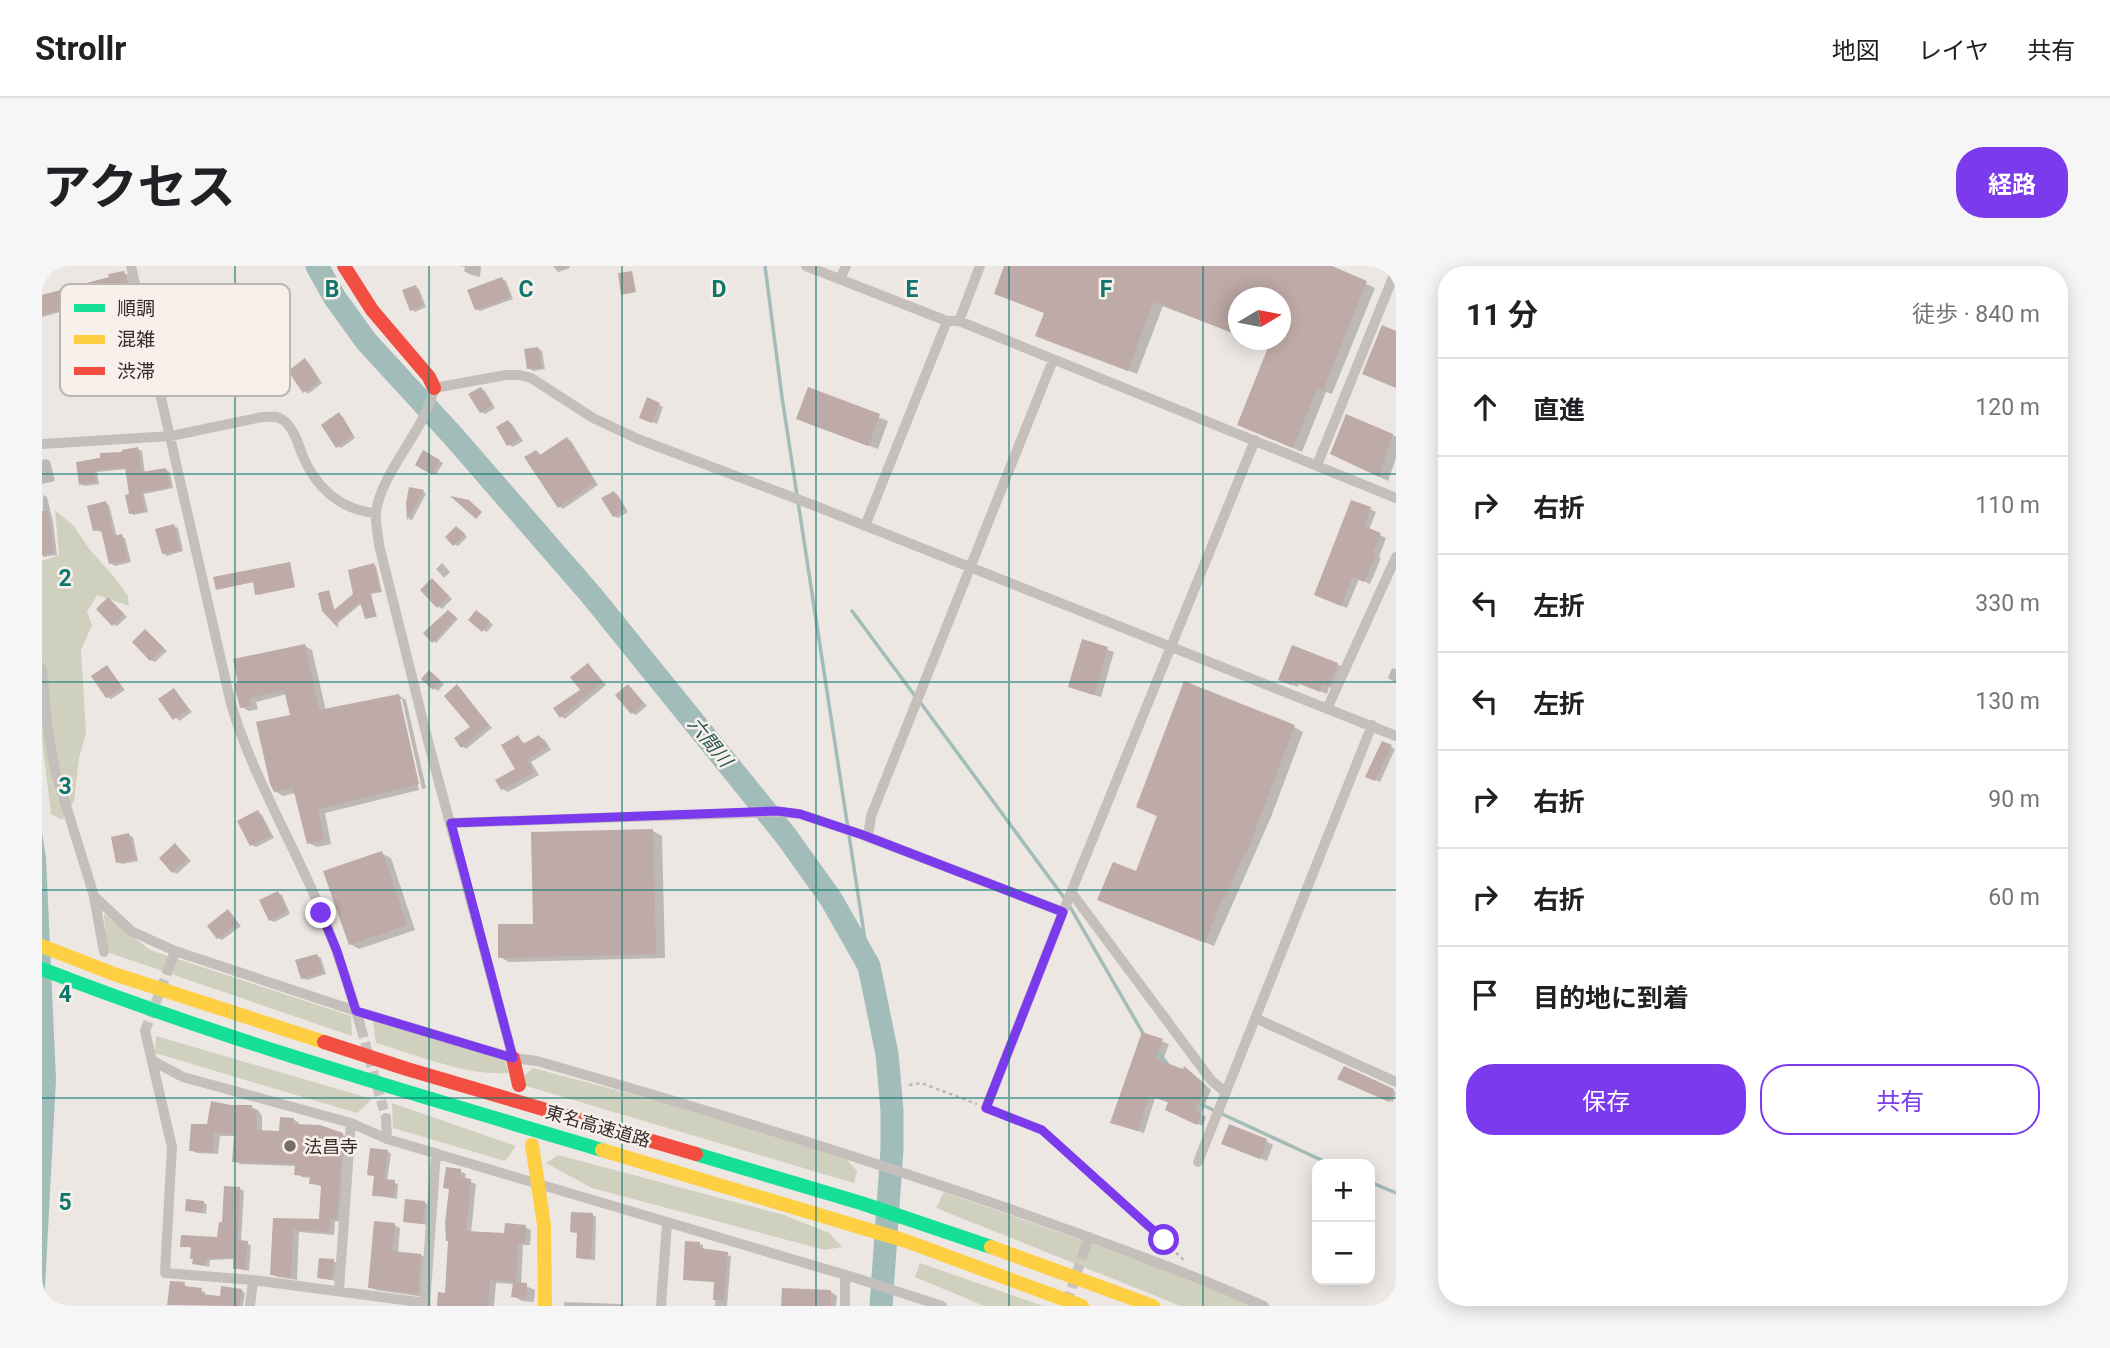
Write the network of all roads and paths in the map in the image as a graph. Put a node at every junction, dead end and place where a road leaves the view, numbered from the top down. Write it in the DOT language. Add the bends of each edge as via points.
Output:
graph roads {
  1 [pos="131,266"];
  2 [pos="344,266"];
  3 [pos="806,266"];
  4 [pos="846,266"];
  5 [pos="980,266"];
  6 [pos="1391,266"];
  7 [pos="1396,269"];
  8 [pos="840,279"];
  9 [pos="135,284"];
  10 [pos="947,321"];
  11 [pos="959,321"];
  12 [pos="1053,360"];
  13 [pos="433,393"];
  14 [pos="161,396"];
  15 [pos="170,436"];
  16 [pos="1255,440"];
  17 [pos="42,444"];
  18 [pos="1317,465"];
  19 [pos="1396,498"];
  20 [pos="376,513"];
  21 [pos="865,526"];
  22 [pos="1396,557"];
  23 [pos="971,568"];
  24 [pos="1172,648"];
  25 [pos="42,668"];
  26 [pos="1327,709"];
  27 [pos="1371,725"];
  28 [pos="1396,736"];
  29 [pos="451,823"];
  30 [pos="865,836"];
  31 [pos="1071,892"];
  32 [pos="94,896"];
  33 [pos="1063,912"];
  34 [pos="42,946"];
  35 [pos="175,951"];
  36 [pos="104,953"];
  37 [pos="42,969"];
  38 [pos="168,970"];
  39 [pos="356,1011"];
  40 [pos="1255,1018"];
  41 [pos="361,1028"];
  42 [pos="145,1031"];
  43 [pos="513,1058"];
  44 [pos="153,1061"];
  45 [pos="1396,1082"];
  46 [pos="519,1085"];
  47 [pos="909,1085"];
  48 [pos="1226,1093"];
  49 [pos="986,1108"];
  50 [pos="386,1118"];
  51 [pos="351,1123"];
  52 [pos="387,1139"];
  53 [pos="532,1145"];
  54 [pos="436,1153"];
  55 [pos="1198,1161"];
  56 [pos="541,1186"];
  57 [pos="667,1223"];
  58 [pos="1089,1237"];
  59 [pos="1083,1254"];
  60 [pos="1188,1273"];
  61 [pos="845,1275"];
  62 [pos="253,1280"];
  63 [pos="339,1290"];
  64 [pos="1396,1299"];
  65 [pos="913,1301"];
  66 [pos="426,1304"];
  67 [pos="250,1306"];
  68 [pos="545,1306"];
  69 [pos="661,1306"];
  70 [pos="845,1306"];
  71 [pos="942,1306"];
  72 [pos="1082,1306"];
  73 [pos="1153,1306"];
  74 [pos="1264,1306"];
  75 [pos="1393,1306"];
  1 -- 9 [label="street"];
  2 -- 13 [label="main road" via="372,310 429,377"];
  3 -- 8 [label="street"];
  4 -- 8 [label="street"];
  5 -- 11 [label="street"];
  6 -- 7 [label="street"];
  7 -- 18 [label="street"];
  8 -- 10 [label="street"];
  10 -- 11 [label="street"];
  10 -- 21 [label="street"];
  11 -- 12 [label="street"];
  12 -- 16 [label="street"];
  12 -- 23 [label="street"];
  13 -- 20 [label="street"];
  13 -- 21 [label="street" via="506,376 531,378 593,418 638,439"];
  14 -- 15 [label="street"];
  15 -- 17 [label="street"];
  15 -- 20 [label="street" via="275,416 290,427 321,486 348,508"];
  15 -- 39 [label="street" via="239,730 332,938"];
  16 -- 18 [label="street"];
  16 -- 24 [label="street"];
  18 -- 19 [label="street"];
  20 -- 29 [label="street" via="392,600"];
  21 -- 23 [label="street"];
  22 -- 26 [label="street"];
  23 -- 24 [label="street"];
  23 -- 30 [label="street"];
  24 -- 26 [label="street"];
  24 -- 31 [label="street"];
  25 -- 32 [label="street" via="55,771"];
  26 -- 27 [label="street"];
  27 -- 28 [label="street"];
  27 -- 40 [label="street"];
  29 -- 30 [label="street" via="778,811"];
  29 -- 43 [label="street"];
  30 -- 33 [label="street"];
  31 -- 33 [label="street"];
  31 -- 48 [label="street" via="1211,1080"];
  32 -- 35 [label="street" via="131,931"];
  32 -- 36 [label="street"];
  33 -- 49 [label="street"];
  34 -- 73 [label="main road, 東名高速道路" via="114,974 407,1069 908,1218"];
  35 -- 38 [label="street"];
  35 -- 39 [label="street"];
  37 -- 72 [label="main road, 東名高速道路" via="396,1090 906,1241"];
  39 -- 41 [label="street"];
  39 -- 43 [label="street"];
  40 -- 45 [label="street"];
  40 -- 48 [label="street"];
  42 -- 44 [label="street"];
  43 -- 46 [label="main road"];
  43 -- 58 [label="street" via="712,1111"];
  44 -- 51 [label="street" via="183,1077"];
  44 -- 62 [label="street" via="172,1147 165,1273"];
  47 -- 49 [label="path" via="921,1083"];
  48 -- 55 [label="street"];
  49 -- 60 [label="path" via="1042,1130 1164,1240 1187,1264"];
  50 -- 52 [label="street"];
  51 -- 52 [label="street"];
  51 -- 63 [label="street"];
  52 -- 54 [label="street"];
  53 -- 56 [label="main road"];
  54 -- 56 [label="street"];
  54 -- 66 [label="street"];
  56 -- 57 [label="street"];
  56 -- 68 [label="main road" via="547,1251"];
  57 -- 61 [label="street"];
  57 -- 69 [label="street"];
  58 -- 59 [label="street"];
  58 -- 60 [label="street"];
  60 -- 74 [label="street"];
  61 -- 65 [label="street" via="901,1292"];
  61 -- 70 [label="street"];
  62 -- 63 [label="street"];
  62 -- 67 [label="street"];
  63 -- 66 [label="street"];
  64 -- 75 [label="street"];
  65 -- 71 [label="street"];
}
